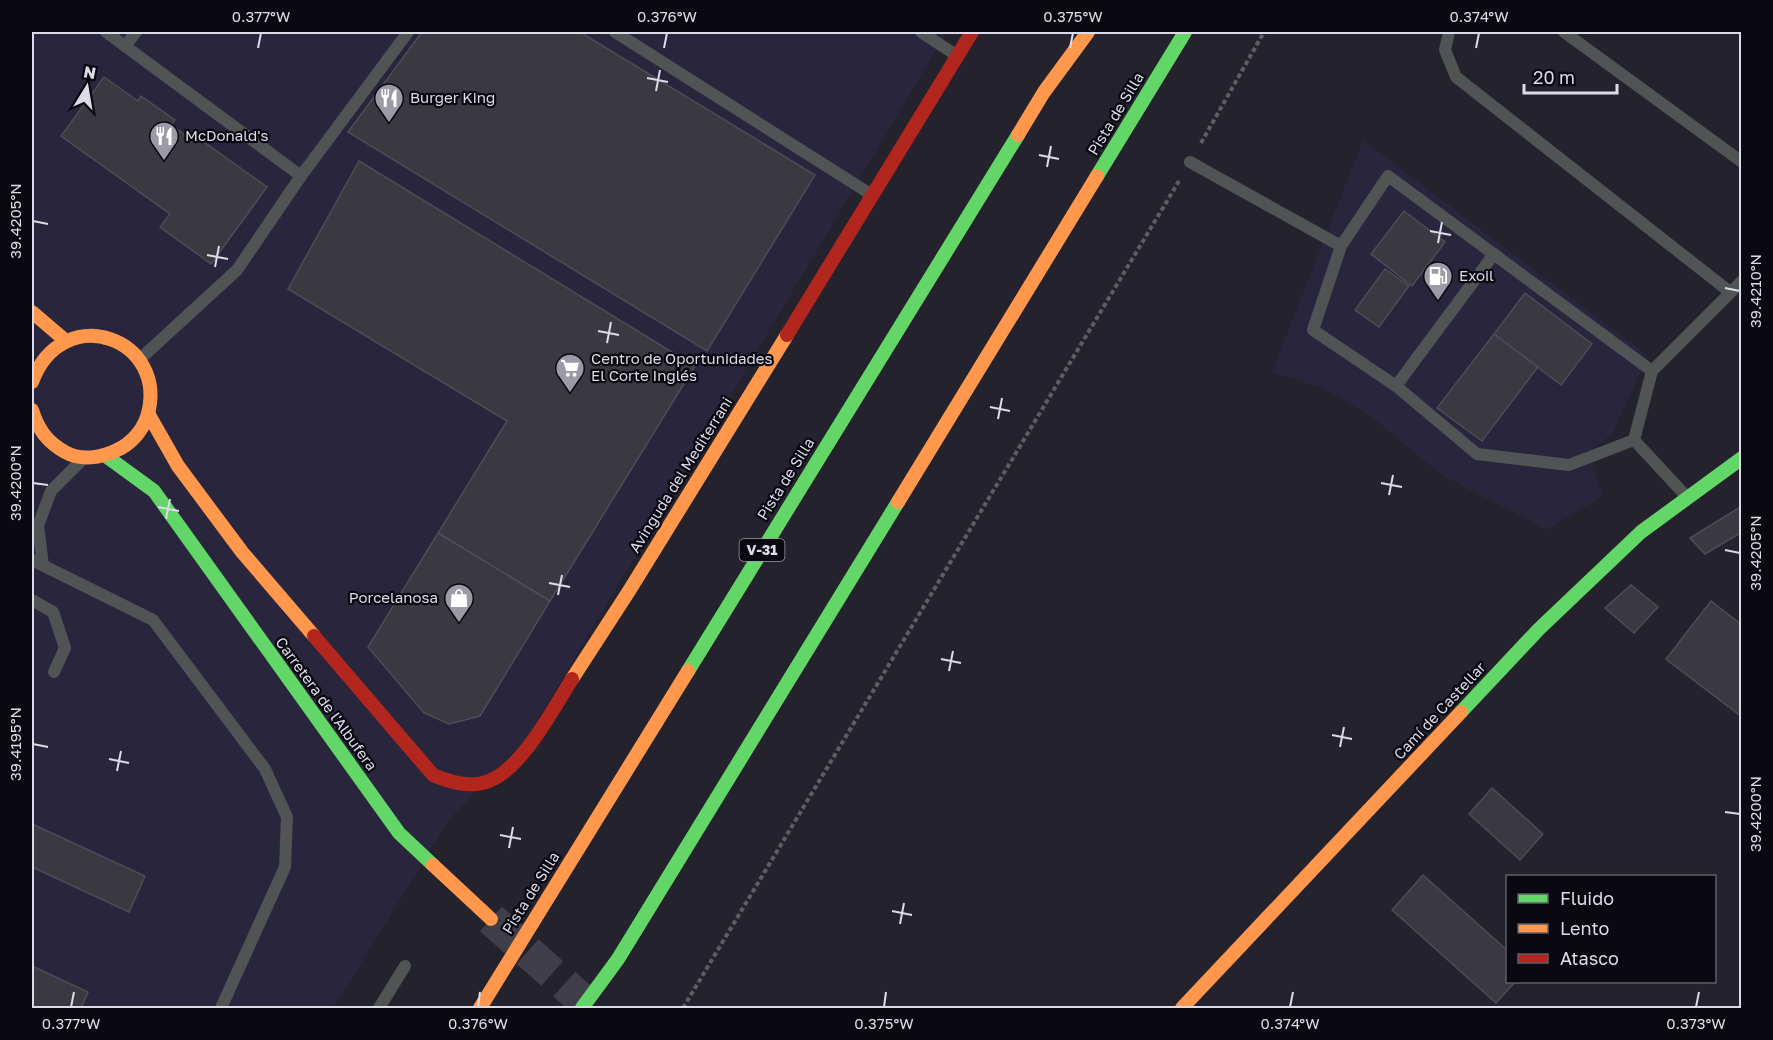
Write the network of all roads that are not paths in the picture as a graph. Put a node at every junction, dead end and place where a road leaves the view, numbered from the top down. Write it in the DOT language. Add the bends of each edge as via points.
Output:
graph roads {
  1 [pos="106,32"];
  2 [pos="136,32"];
  3 [pos="408,32"];
  4 [pos="615,32"];
  5 [pos="921,32"];
  6 [pos="972,32"];
  7 [pos="1088,32"];
  8 [pos="1185,32"];
  9 [pos="1449,32"];
  10 [pos="1564,32"];
  11 [pos="125,46"];
  12 [pos="1055,52"];
  13 [pos="957,56"];
  14 [pos="1044,92"];
  15 [pos="1190,162"];
  16 [pos="1742,162"];
  17 [pos="301,176"];
  18 [pos="872,195"];
  19 [pos="1341,246"];
  20 [pos="1494,254"];
  21 [pos="1742,281"];
  22 [pos="1730,292"];
  23 [pos="32,312"];
  24 [pos="66,341"];
  25 [pos="140,360"];
  26 [pos="1652,371"];
  27 [pos="32,382"];
  28 [pos="1396,386"];
  29 [pos="32,411"];
  30 [pos="146,421"];
  31 [pos="37,426"];
  32 [pos="1634,440"];
  33 [pos="32,441"];
  34 [pos="147,449"];
  35 [pos="106,456"];
  36 [pos="85,457"];
  37 [pos="1742,458"];
  38 [pos="150,470"];
  39 [pos="154,491"];
  40 [pos="1688,497"];
  41 [pos="37,562"];
  42 [pos="32,600"];
  43 [pos="54,672"];
  44 [pos="490,919"];
  45 [pos="618,959"];
  46 [pos="405,966"];
  47 [pos="607,999"];
  48 [pos="221,1008"];
  49 [pos="379,1008"];
  50 [pos="480,1008"];
  51 [pos="582,1008"];
  52 [pos="1182,1008"];
  1 -- 11 [label="lane"];
  2 -- 11 [label="lane"];
  3 -- 17 [label="lane"];
  4 -- 18 [label="lane"];
  5 -- 13 [label="lane"];
  6 -- 13 [label="main road, Avinguda del Mediterrani"];
  7 -- 14 [label="main road, Pista de Silla / V-31"];
  8 -- 45 [label="main road, Pista de Silla"];
  9 -- 22 [label="lane" via="1445,50 1456,77"];
  10 -- 16 [label="lane"];
  11 -- 17 [label="lane"];
  12 -- 14 [label="main road"];
  13 -- 18 [label="main road, Avinguda del Mediterrani"];
  14 -- 50 [label="main road, Pista de Silla / V-31"];
  15 -- 19 [label="lane"];
  17 -- 25 [label="lane" via="237,270"];
  18 -- 30 [label="main road, Avinguda del Mediterrani" via="607,626 543,723 500,777 474,786 448,782 433,774 242,552"];
  19 -- 20 [label="lane" via="1388,176"];
  19 -- 28 [label="lane" via="1313,330"];
  20 -- 26 [label="lane"];
  20 -- 28 [label="lane"];
  21 -- 22 [label="lane"];
  22 -- 26 [label="lane"];
  23 -- 24 [label="main road"];
  24 -- 25 [label="main road" via="82,336 114,340"];
  24 -- 27 [label="main road" via="49,352 36,368"];
  25 -- 30 [label="main road" via="152,396"];
  26 -- 32 [label="lane"];
  28 -- 32 [label="lane" via="1477,454 1569,465"];
  29 -- 31 [label="main road"];
  30 -- 34 [label="main road"];
  30 -- 35 [label="main road" via="134,439"];
  31 -- 33 [label="lane"];
  31 -- 36 [label="main road" via="50,442"];
  32 -- 40 [label="lane"];
  35 -- 36 [label="main road"];
  35 -- 39 [label="main road"];
  36 -- 41 [label="lane" via="51,491 38,526"];
  37 -- 40 [label="main road, Camí de Castellar"];
  38 -- 39 [label="main road"];
  39 -- 44 [label="main road, Carretera de l'Albufera" via="399,833"];
  40 -- 52 [label="main road, Camí de Castellar" via="1641,532 1539,629"];
  41 -- 48 [label="lane" via="153,620 265,769 287,817 285,867"];
  42 -- 43 [label="lane" via="53,612 65,648"];
  45 -- 47 [label="main road"];
  45 -- 51 [label="main road, Pista de Silla"];
  46 -- 49 [label="lane"];
}
